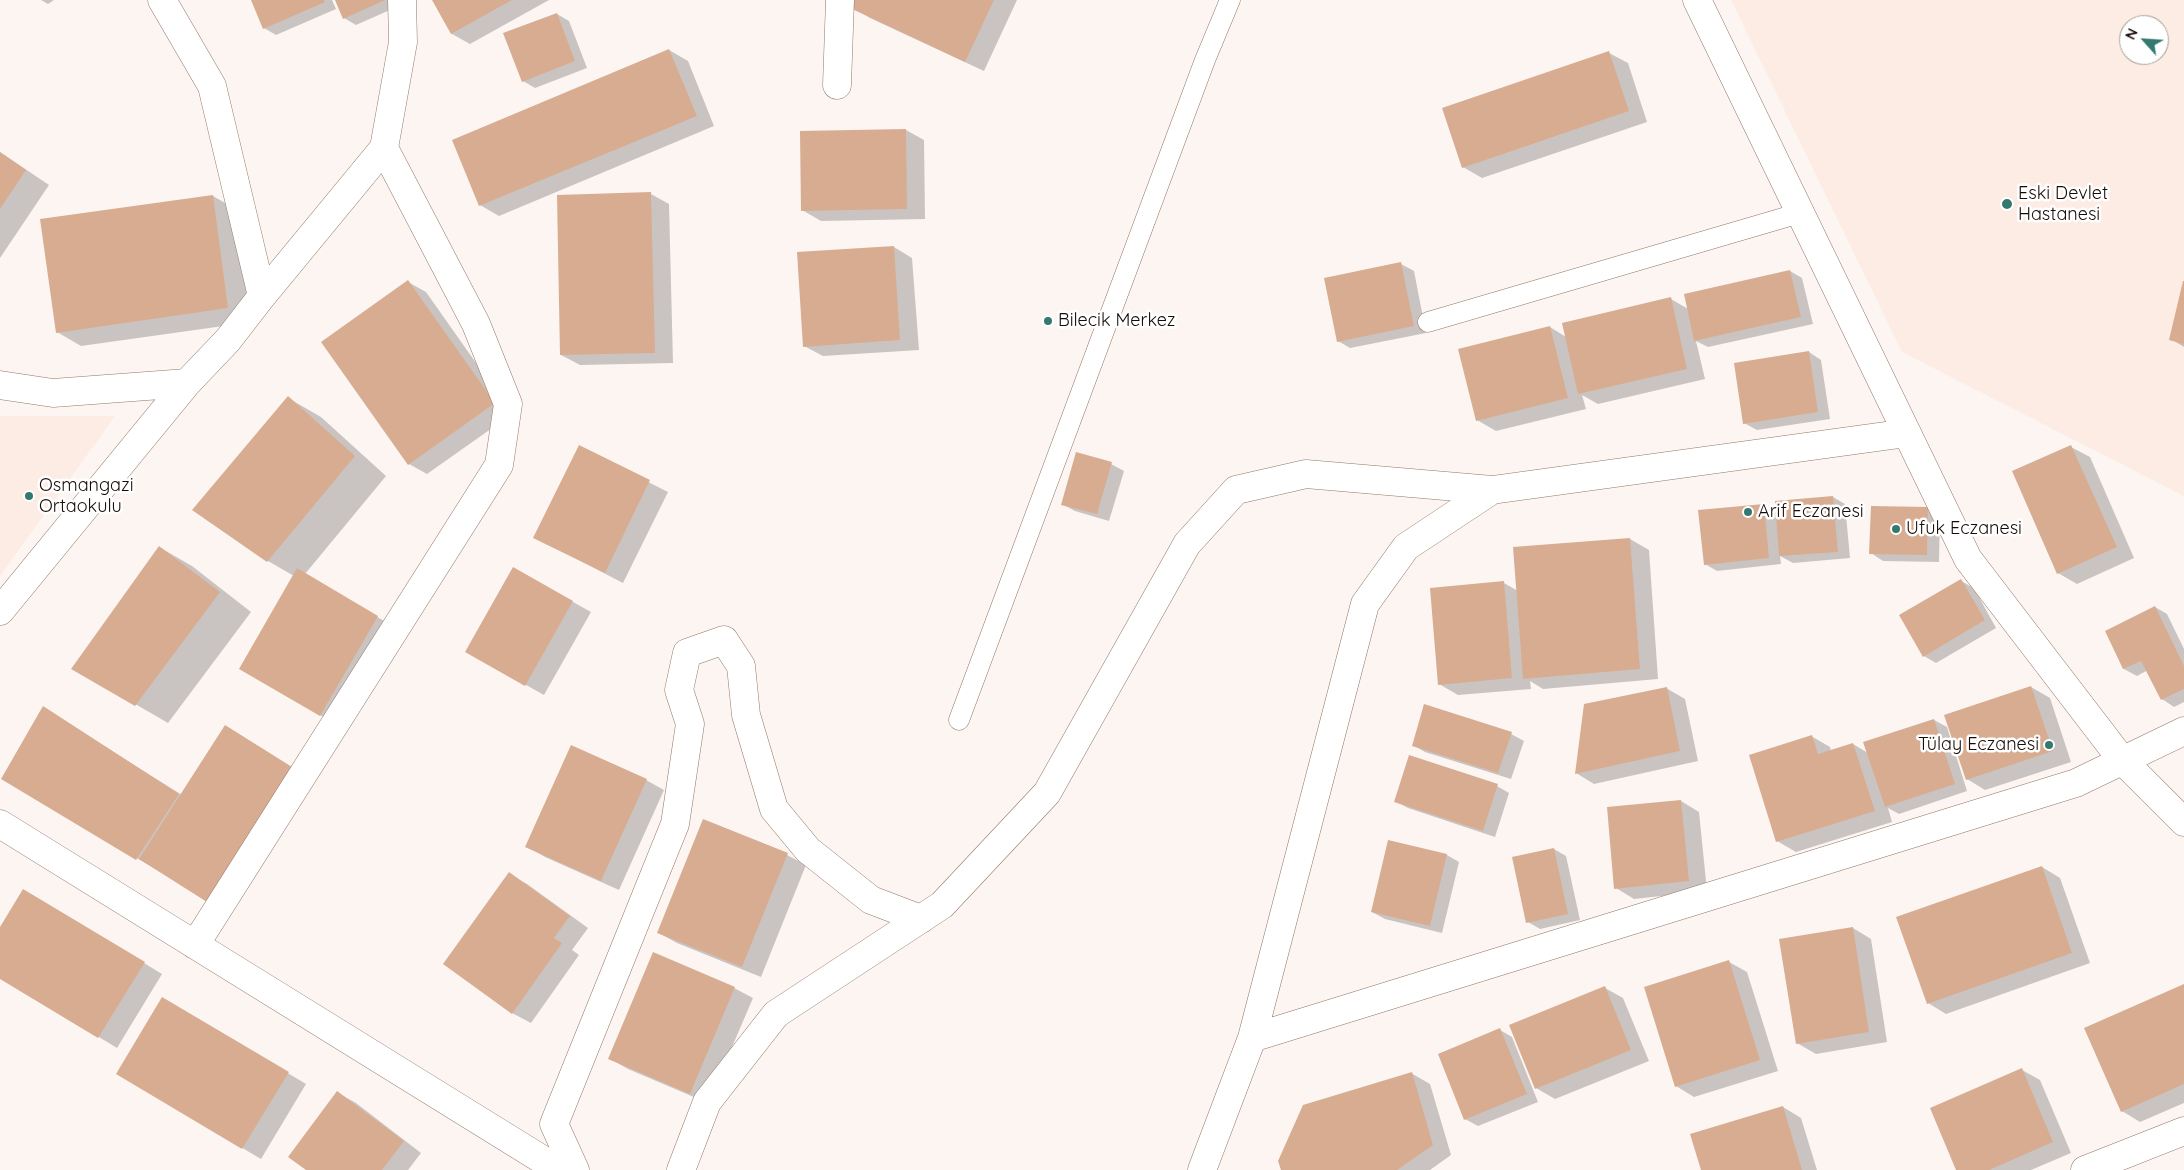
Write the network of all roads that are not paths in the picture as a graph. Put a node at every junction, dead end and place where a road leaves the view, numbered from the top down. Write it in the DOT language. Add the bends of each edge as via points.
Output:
graph roads {
  1 [pos="162,0"];
  2 [pos="402,0"];
  3 [pos="840,0"];
  4 [pos="1230,0"];
  5 [pos="1697,0"];
  6 [pos="837,85"];
  7 [pos="384,148"];
  8 [pos="1800,213"];
  9 [pos="262,296"];
  10 [pos="1428,322"];
  11 [pos="187,383"];
  12 [pos="0,385"];
  13 [pos="1907,433"];
  14 [pos="1492,490"];
  15 [pos="0,611"];
  16 [pos="959,720"];
  17 [pos="2184,731"];
  18 [pos="2122,760"];
  19 [pos="2184,822"];
  20 [pos="0,824"];
  21 [pos="921,919"];
  22 [pos="195,944"];
  23 [pos="1252,1038"];
  24 [pos="2184,1131"];
  25 [pos="559,1170"];
  26 [pos="574,1170"];
  27 [pos="681,1170"];
  28 [pos="1202,1170"];
  29 [pos="2085,1170"];
  1 -- 9 [label="street" via="212,86"];
  2 -- 7 [label="street" via="403,42"];
  3 -- 6 [label="street"];
  4 -- 16 [label="lane"];
  5 -- 8 [label="street"];
  7 -- 9 [label="street"];
  7 -- 22 [label="street" via="476,324 508,404 499,466"];
  8 -- 10 [label="lane"];
  8 -- 13 [label="street"];
  9 -- 11 [label="street" via="228,340"];
  11 -- 12 [label="street" via="53,393"];
  11 -- 15 [label="street"];
  13 -- 14 [label="street"];
  13 -- 18 [label="street" via="1968,559"];
  14 -- 21 [label="street" via="1306,474 1236,490 1186,544 1047,793 942,905"];
  14 -- 23 [label="street" via="1406,547 1365,604"];
  17 -- 18 [label="street"];
  18 -- 19 [label="street"];
  18 -- 23 [label="street" via="2076,783"];
  20 -- 22 [label="street"];
  21 -- 26 [label="street" via="872,900 808,850 774,809 746,715 742,666 724,640 686,652 679,690 690,724 675,824 554,1124"];
  21 -- 27 [label="street" via="776,1014 706,1102"];
  22 -- 25 [label="street"];
  23 -- 28 [label="street"];
  24 -- 29 [label="street"];
}
